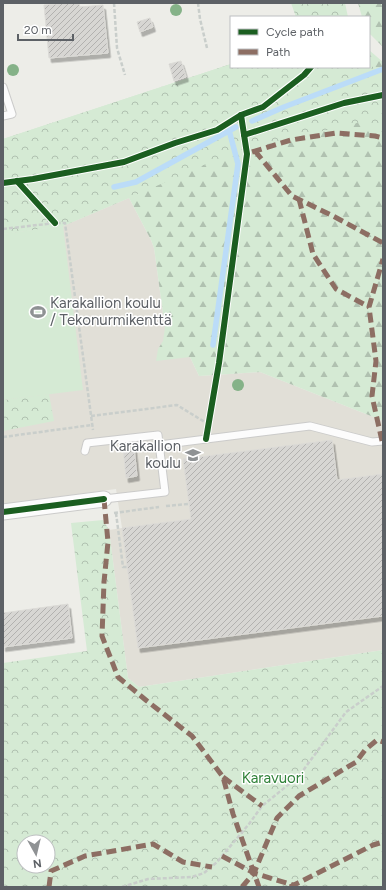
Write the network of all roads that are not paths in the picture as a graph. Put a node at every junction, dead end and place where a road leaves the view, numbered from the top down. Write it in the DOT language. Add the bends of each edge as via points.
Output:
graph roads {
  1 [pos="3,87"];
  2 [pos="3,116"];
  3 [pos="383,441"];
  4 [pos="159,445"];
  5 [pos="85,451"];
  6 [pos="107,506"];
  7 [pos="3,512"];
  1 -- 2 [label="lane" via="12,114"];
  3 -- 4 [label="lane" via="372,442 310,426"];
  4 -- 5 [label="lane" via="158,435 87,444"];
  4 -- 6 [label="lane" via="165,492"];
  6 -- 7 [label="street"];
}
